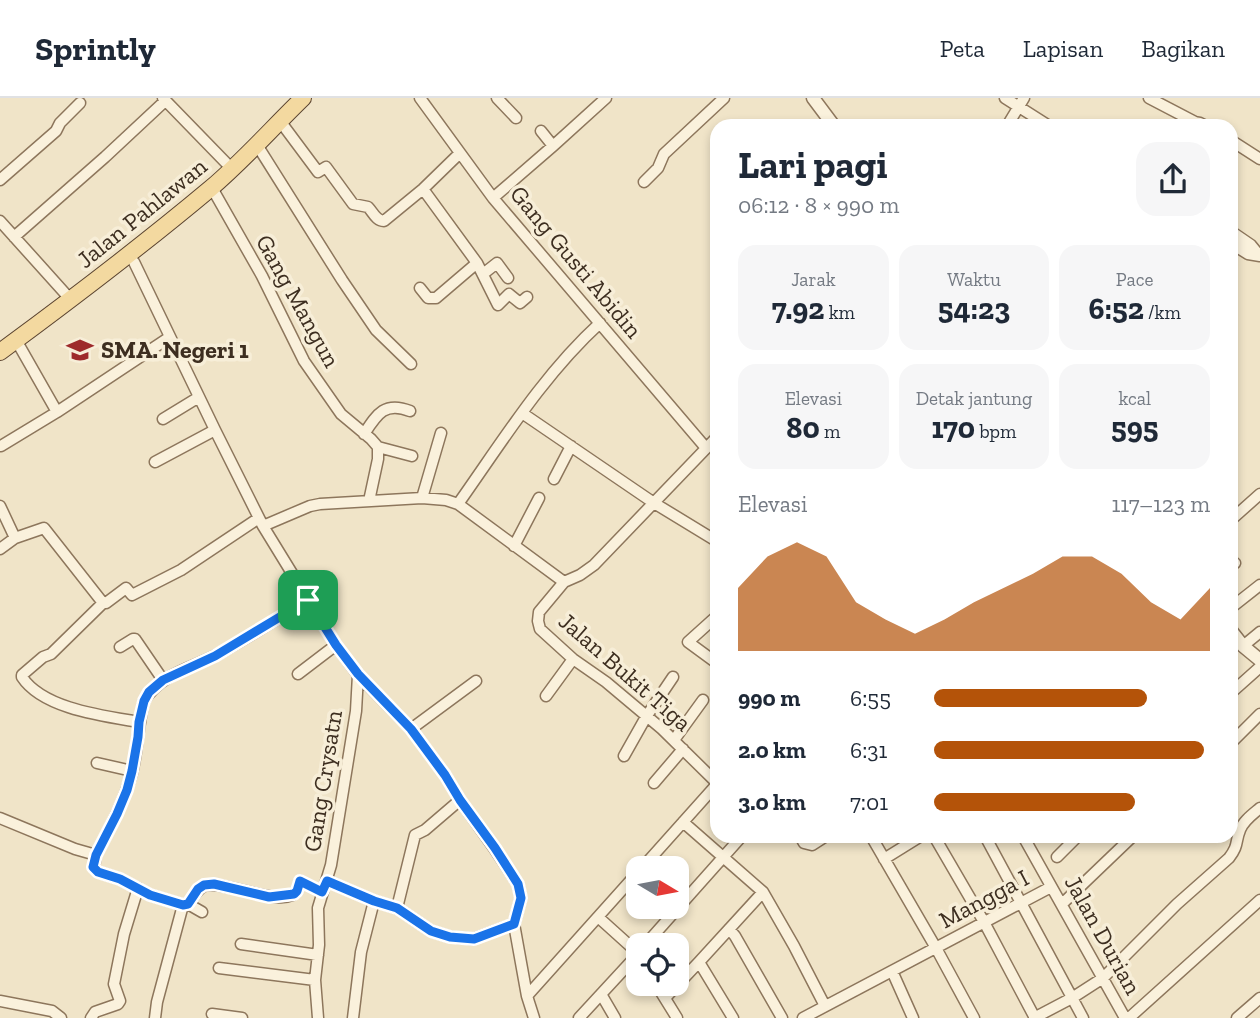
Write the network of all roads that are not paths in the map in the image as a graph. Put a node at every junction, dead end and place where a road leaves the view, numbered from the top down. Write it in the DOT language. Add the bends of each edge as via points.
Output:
graph roads {
  1 [pos="303,98"];
  2 [pos="420,98"];
  3 [pos="497,98"];
  4 [pos="606,98"];
  5 [pos="724,98"];
  6 [pos="1005,98"];
  7 [pos="1149,98"];
  8 [pos="164,99"];
  9 [pos="817,100"];
  10 [pos="1022,102"];
  11 [pos="80,103"];
  12 [pos="516,118"];
  13 [pos="829,119"];
  14 [pos="1011,119"];
  15 [pos="1041,119"];
  16 [pos="1189,119"];
  17 [pos="280,121"];
  18 [pos="541,131"];
  19 [pos="257,145"];
  20 [pos="1238,145"];
  21 [pos="553,146"];
  22 [pos="460,153"];
  23 [pos="1260,159"];
  24 [pos="232,169"];
  25 [pos="0,180"];
  26 [pos="644,182"];
  27 [pos="212,188"];
  28 [pos="423,189"];
  29 [pos="493,198"];
  30 [pos="0,221"];
  31 [pos="8,234"];
  32 [pos="1238,236"];
  33 [pos="1238,248"];
  34 [pos="1259,256"];
  35 [pos="132,258"];
  36 [pos="480,269"];
  37 [pos="508,278"];
  38 [pos="420,288"];
  39 [pos="527,297"];
  40 [pos="71,300"];
  41 [pos="600,323"];
  42 [pos="170,337"];
  43 [pos="16,340"];
  44 [pos="0,352"];
  45 [pos="411,364"];
  46 [pos="196,399"];
  47 [pos="410,411"];
  48 [pos="57,412"];
  49 [pos="522,413"];
  50 [pos="163,419"];
  51 [pos="215,430"];
  52 [pos="441,433"];
  53 [pos="364,434"];
  54 [pos="710,444"];
  55 [pos="1,446"];
  56 [pos="571,446"];
  57 [pos="378,447"];
  58 [pos="706,448"];
  59 [pos="412,456"];
  60 [pos="155,462"];
  61 [pos="554,479"];
  62 [pos="1260,494"];
  63 [pos="422,498"];
  64 [pos="539,498"];
  65 [pos="369,501"];
  66 [pos="654,503"];
  67 [pos="458,505"];
  68 [pos="0,506"];
  69 [pos="1238,514"];
  70 [pos="261,522"];
  71 [pos="710,537"];
  72 [pos="15,538"];
  73 [pos="514,546"];
  74 [pos="0,549"];
  75 [pos="564,582"];
  76 [pos="1260,585"];
  77 [pos="308,600"];
  78 [pos="1238,602"];
  79 [pos="103,603"];
  80 [pos="710,622"];
  81 [pos="1260,632"];
  82 [pos="1238,640"];
  83 [pos="336,645"];
  84 [pos="1243,646"];
  85 [pos="120,647"];
  86 [pos="710,658"];
  87 [pos="573,659"];
  88 [pos="1260,660"];
  89 [pos="1260,667"];
  90 [pos="298,674"];
  91 [pos="358,674"];
  92 [pos="673,677"];
  93 [pos="163,680"];
  94 [pos="476,681"];
  95 [pos="1238,687"];
  96 [pos="546,696"];
  97 [pos="703,701"];
  98 [pos="1260,714"];
  99 [pos="646,717"];
  100 [pos="139,722"];
  101 [pos="411,729"];
  102 [pos="1238,736"];
  103 [pos="678,744"];
  104 [pos="624,756"];
  105 [pos="97,763"];
  106 [pos="132,771"];
  107 [pos="710,776"];
  108 [pos="654,783"];
  109 [pos="710,791"];
  110 [pos="460,800"];
  111 [pos="1260,808"];
  112 [pos="0,818"];
  113 [pos="683,822"];
  114 [pos="1238,837"];
  115 [pos="736,843"];
  116 [pos="875,843"];
  117 [pos="910,843"];
  118 [pos="938,843"];
  119 [pos="989,843"];
  120 [pos="1027,843"];
  121 [pos="1071,843"];
  122 [pos="1126,843"];
  123 [pos="1237,843"];
  124 [pos="96,855"];
  125 [pos="653,856"];
  126 [pos="1057,857"];
  127 [pos="723,858"];
  128 [pos="884,859"];
  129 [pos="327,881"];
  130 [pos="626,886"];
  131 [pos="1051,887"];
  132 [pos="138,888"];
  133 [pos="322,892"];
  134 [pos="763,892"];
  135 [pos="1260,900"];
  136 [pos="374,901"];
  137 [pos="1021,903"];
  138 [pos="186,904"];
  139 [pos="1062,904"];
  140 [pos="397,908"];
  141 [pos="202,912"];
  142 [pos="598,917"];
  143 [pos="984,922"];
  144 [pos="514,924"];
  145 [pos="729,929"];
  146 [pos="656,933"];
  147 [pos="626,942"];
  148 [pos="241,944"];
  149 [pos="936,948"];
  150 [pos="318,955"];
  151 [pos="699,962"];
  152 [pos="219,968"];
  153 [pos="626,968"];
  154 [pos="892,971"];
  155 [pos="1103,978"];
  156 [pos="315,980"];
  157 [pos="601,995"];
  158 [pos="527,996"];
  159 [pos="665,998"];
  160 [pos="1072,998"];
  161 [pos="1260,998"];
  162 [pos="0,1001"];
  163 [pos="825,1006"];
  164 [pos="212,1014"];
  165 [pos="907,1016"];
  166 [pos="61,1018"];
  167 [pos="91,1018"];
  168 [pos="155,1018"];
  169 [pos="242,1018"];
  170 [pos="318,1018"];
  171 [pos="353,1018"];
  172 [pos="534,1018"];
  173 [pos="579,1018"];
  174 [pos="615,1018"];
  175 [pos="677,1018"];
  176 [pos="733,1018"];
  177 [pos="782,1018"];
  178 [pos="803,1018"];
  179 [pos="974,1018"];
  180 [pos="1035,1018"];
  181 [pos="1083,1018"];
  182 [pos="1127,1018"];
  183 [pos="1237,1018"];
  1 -- 17 [label="main road, Jalan Pahlawan"];
  2 -- 22 [label="street, Gang Gusti Abidin"];
  3 -- 12 [label="street"];
  4 -- 21 [label="street"];
  5 -- 26 [label="street" via="664,154"];
  6 -- 10 [label="street"];
  7 -- 16 [label="street"];
  8 -- 24 [label="street"];
  8 -- 31 [label="street" via="105,158"];
  9 -- 13 [label="street"];
  10 -- 14 [label="street"];
  10 -- 15 [label="street"];
  11 -- 25 [label="street" via="56,131"];
  17 -- 19 [label="main road, Jalan Pahlawan"];
  17 -- 28 [label="street" via="318,172 326,167 353,204 368,207 377,219 384,221"];
  18 -- 21 [label="street"];
  19 -- 24 [label="main road, Jalan Pahlawan"];
  19 -- 45 [label="street" via="376,330"];
  20 -- 23 [label="street"];
  21 -- 29 [label="street"];
  22 -- 28 [label="street"];
  22 -- 29 [label="street, Gang Gusti Abidin"];
  24 -- 27 [label="main road, Jalan Pahlawan"];
  27 -- 35 [label="main road, Jalan Pahlawan"];
  27 -- 53 [label="street, Gang Mangun" via="304,361 341,414"];
  28 -- 36 [label="street"];
  29 -- 41 [label="street, Gang Gusti Abidin"];
  30 -- 31 [label="street"];
  31 -- 40 [label="street"];
  32 -- 34 [label="street"];
  33 -- 34 [label="street"];
  35 -- 40 [label="main road, Jalan Pahlawan"];
  35 -- 42 [label="street"];
  36 -- 37 [label="street" via="497,263"];
  36 -- 38 [label="street" via="436,298 428,298"];
  36 -- 39 [label="street" via="498,304 509,294 520,303"];
  40 -- 43 [label="main road, Jalan Pahlawan"];
  41 -- 49 [label="street"];
  41 -- 58 [label="street, Gang Gusti Abidin"];
  42 -- 46 [label="street"];
  42 -- 48 [label="street"];
  43 -- 44 [label="main road, Jalan Pahlawan"];
  43 -- 48 [label="street"];
  46 -- 50 [label="street"];
  46 -- 51 [label="street"];
  47 -- 53 [label="street" via="396,406 380,412"];
  48 -- 55 [label="street"];
  49 -- 56 [label="street"];
  49 -- 67 [label="street"];
  51 -- 60 [label="street"];
  51 -- 70 [label="street"];
  52 -- 63 [label="street"];
  53 -- 57 [label="street, Gang Mangun"];
  54 -- 58 [label="street"];
  56 -- 61 [label="street"];
  56 -- 66 [label="street"];
  57 -- 59 [label="street"];
  57 -- 65 [label="street"];
  58 -- 66 [label="street"];
  62 -- 69 [label="street"];
  63 -- 65 [label="street, Jalan Bukit Tiga"];
  63 -- 67 [label="street, Jalan Bukit Tiga"];
  64 -- 73 [label="street"];
  65 -- 70 [label="street, Jalan Bukit Tiga" via="310,506"];
  66 -- 71 [label="street"];
  66 -- 75 [label="street" via="594,565"];
  67 -- 73 [label="street, Jalan Bukit Tiga"];
  68 -- 72 [label="street"];
  70 -- 77 [label="street"];
  70 -- 79 [label="street, Jalan Bukit Tiga" via="181,570 132,595 126,588"];
  72 -- 74 [label="street"];
  72 -- 79 [label="street" via="44,528"];
  73 -- 75 [label="street, Jalan Bukit Tiga"];
  75 -- 87 [label="street, Jalan Bukit Tiga" via="538,621 544,634"];
  76 -- 78 [label="street"];
  77 -- 83 [label="street"];
  77 -- 93 [label="street" via="215,656"];
  79 -- 100 [label="street" via="22,677 68,708"];
  80 -- 86 [label="street" via="688,642"];
  81 -- 84 [label="street"];
  82 -- 84 [label="street"];
  83 -- 90 [label="street"];
  83 -- 91 [label="street"];
  84 -- 88 [label="street"];
  85 -- 93 [label="street" via="135,639"];
  87 -- 96 [label="street"];
  87 -- 99 [label="street, Jalan Bukit Tiga"];
  89 -- 95 [label="street"];
  91 -- 101 [label="street"];
  91 -- 129 [label="street, Gang Crysatn" via="356,711"];
  92 -- 99 [label="street"];
  93 -- 100 [label="street" via="149,692"];
  94 -- 101 [label="street"];
  97 -- 103 [label="street"];
  98 -- 102 [label="street"];
  99 -- 103 [label="street, Jalan Bukit Tiga"];
  99 -- 104 [label="street"];
  100 -- 106 [label="street"];
  101 -- 110 [label="street"];
  103 -- 107 [label="street, Jalan Bukit Tiga"];
  103 -- 108 [label="street"];
  105 -- 106 [label="street"];
  106 -- 124 [label="street"];
  109 -- 113 [label="street"];
  110 -- 140 [label="street" via="415,835"];
  110 -- 144 [label="street" via="518,884 521,898"];
  111 -- 114 [label="street" via="1244,823"];
  112 -- 124 [label="street"];
  113 -- 125 [label="street"];
  113 -- 127 [label="street"];
  115 -- 127 [label="street"];
  116 -- 128 [label="street"];
  117 -- 128 [label="street"];
  118 -- 143 [label="street"];
  119 -- 137 [label="street"];
  120 -- 131 [label="street, Jalan Durian"];
  121 -- 126 [label="street"];
  122 -- 139 [label="street"];
  123 -- 155 [label="street" via="1229,858"];
  124 -- 132 [label="street" via="93,867 98,872"];
  127 -- 134 [label="street"];
  127 -- 146 [label="street"];
  128 -- 149 [label="street"];
  129 -- 133 [label="street, Gang Crysatn"];
  129 -- 136 [label="street"];
  130 -- 142 [label="street"];
  131 -- 137 [label="street, Mangga I"];
  131 -- 139 [label="street, Jalan Durian"];
  132 -- 138 [label="street"];
  132 -- 167 [label="street" via="114,979 120,1001"];
  133 -- 138 [label="street" via="300,881 294,894 269,897 214,884 198,889"];
  133 -- 150 [label="street, Gang Crysatn"];
  134 -- 145 [label="street"];
  134 -- 163 [label="street"];
  135 -- 182 [label="street"];
  136 -- 140 [label="street"];
  136 -- 171 [label="street" via="361,951"];
  137 -- 143 [label="street, Mangga I"];
  137 -- 160 [label="street"];
  138 -- 141 [label="street"];
  138 -- 168 [label="street"];
  139 -- 155 [label="street, Jalan Durian"];
  140 -- 144 [label="street" via="431,931 462,939"];
  142 -- 147 [label="street"];
  142 -- 158 [label="street"];
  143 -- 149 [label="street, Mangga I"];
  143 -- 180 [label="street"];
  144 -- 158 [label="street"];
  145 -- 151 [label="street"];
  145 -- 177 [label="street"];
  148 -- 150 [label="street"];
  149 -- 154 [label="street, Mangga I"];
  149 -- 179 [label="street"];
  150 -- 156 [label="street, Gang Crysatn"];
  151 -- 159 [label="street"];
  151 -- 176 [label="street"];
  152 -- 156 [label="street"];
  153 -- 157 [label="street"];
  154 -- 163 [label="street, Mangga I"];
  154 -- 165 [label="street"];
  155 -- 160 [label="street"];
  155 -- 182 [label="street, Jalan Durian"];
  156 -- 170 [label="street, Gang Crysatn"];
  157 -- 173 [label="street"];
  157 -- 174 [label="street"];
  158 -- 172 [label="street"];
  159 -- 175 [label="street"];
  160 -- 180 [label="street"];
  160 -- 181 [label="street"];
  161 -- 183 [label="street"];
  162 -- 166 [label="street" via="52,1010"];
  163 -- 178 [label="street, Mangga I"];
  164 -- 169 [label="street"];
}
